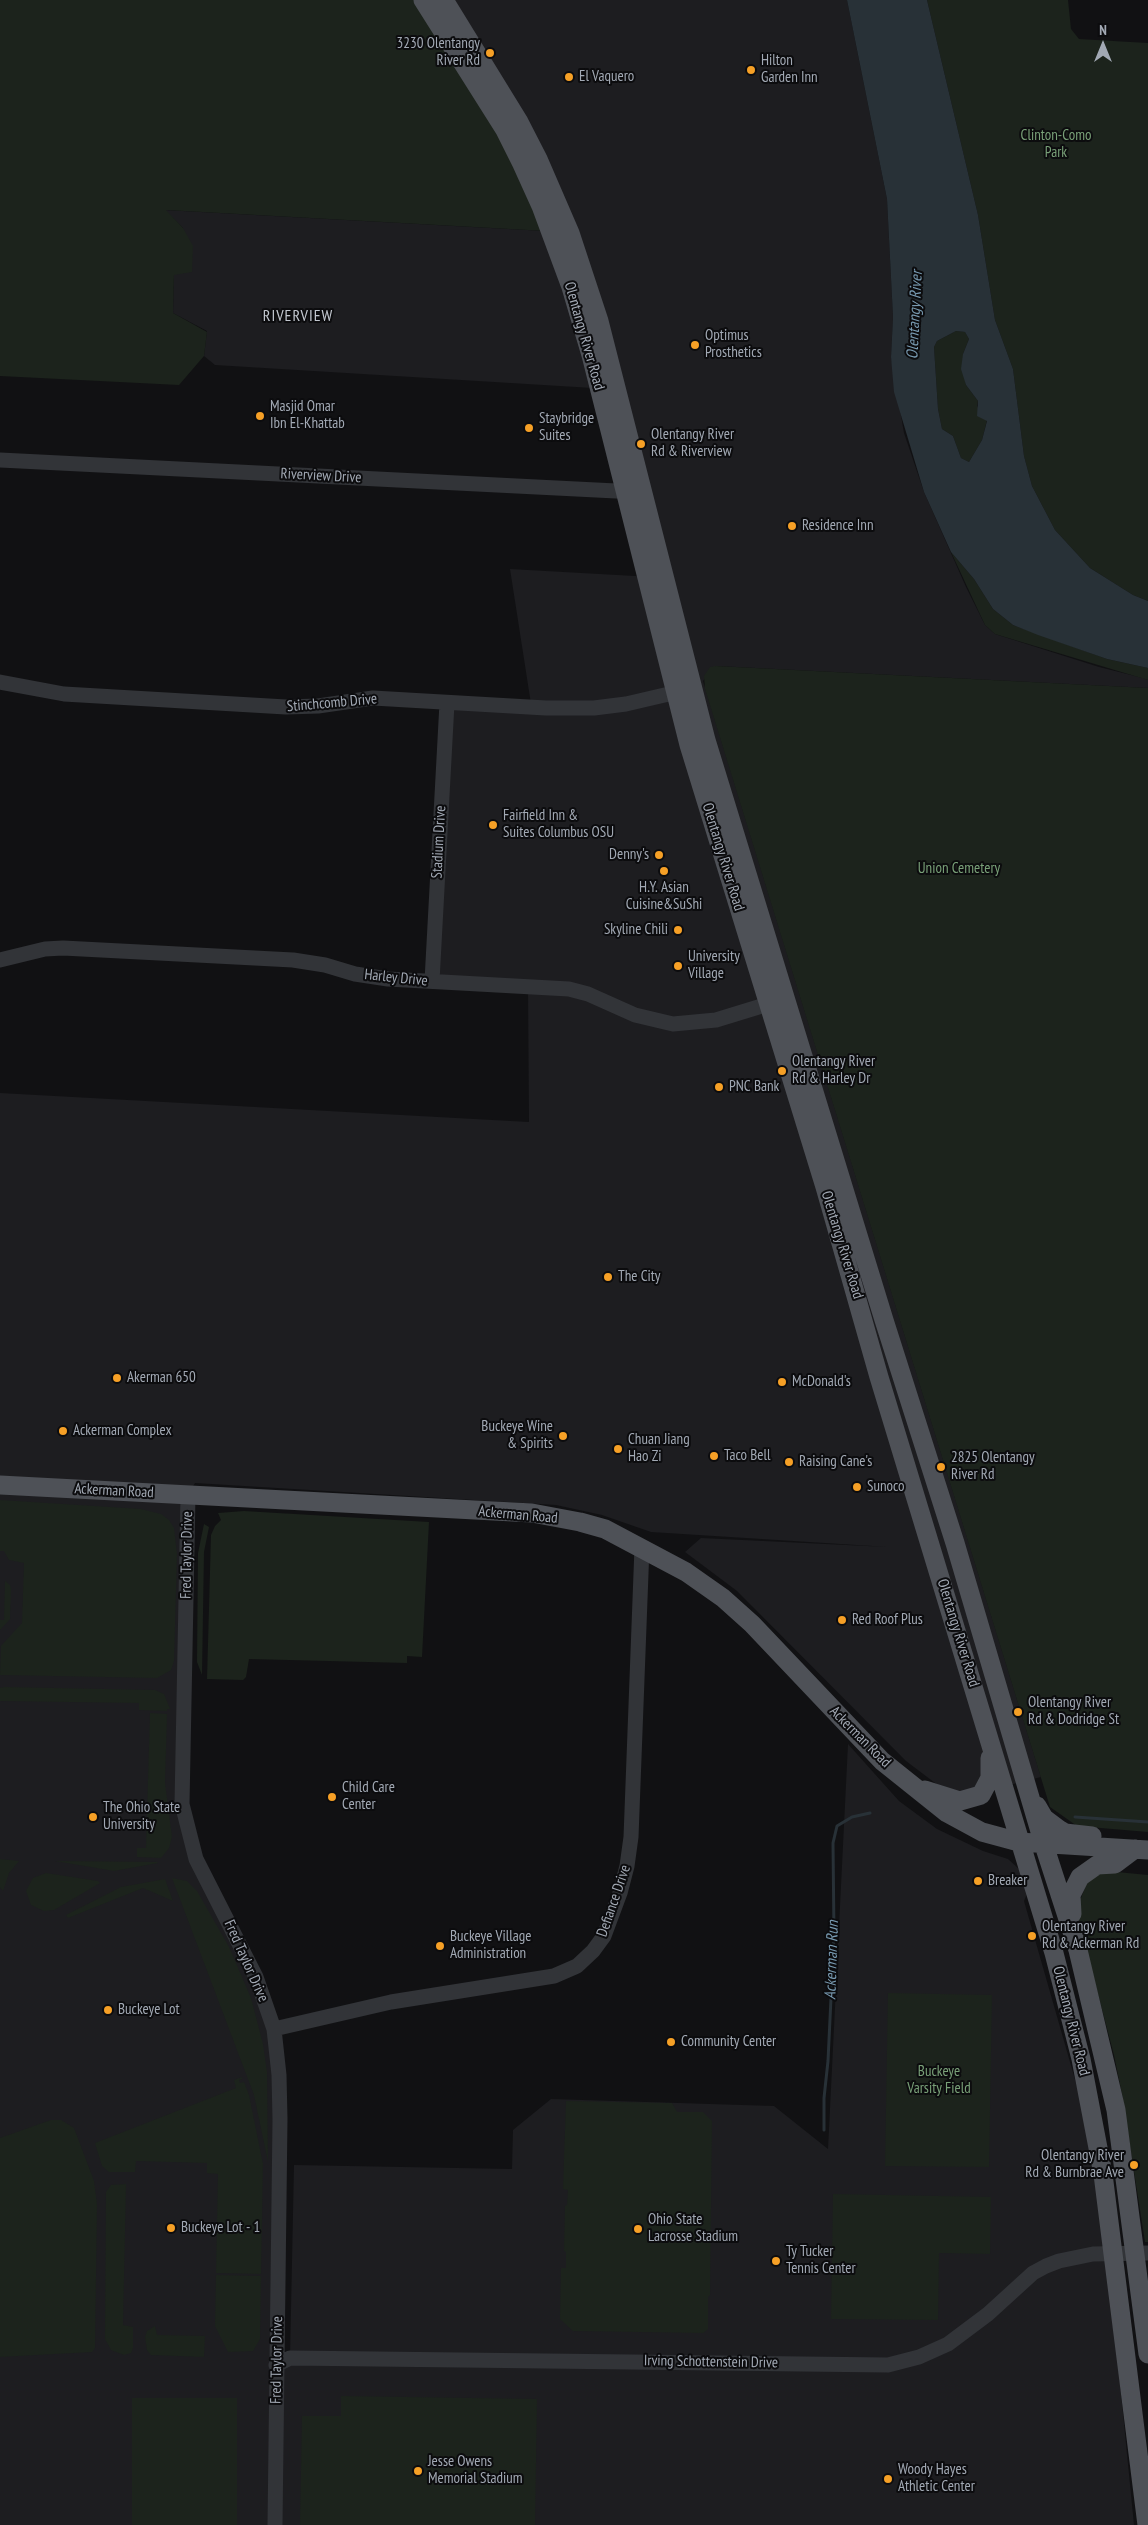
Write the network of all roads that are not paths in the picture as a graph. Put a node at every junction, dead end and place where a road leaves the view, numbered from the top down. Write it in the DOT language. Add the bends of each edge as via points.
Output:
graph roads {
  1 [pos="423,0"];
  2 [pos="444,0"];
  3 [pos="0,460"];
  4 [pos="634,492"];
  5 [pos="0,682"];
  6 [pos="684,691"];
  7 [pos="447,703"];
  8 [pos="1,958"];
  9 [pos="432,981"];
  10 [pos="776,1001"];
  11 [pos="0,1484"];
  12 [pos="188,1495"];
  13 [pos="642,1547"];
  14 [pos="988,1734"];
  15 [pos="909,1783"];
  16 [pos="1028,1790"];
  17 [pos="1019,1842"];
  18 [pos="1044,1845"];
  19 [pos="1144,1847"];
  20 [pos="1078,1950"];
  21 [pos="274,2029"];
  22 [pos="1114,2253"];
  23 [pos="1142,2253"];
  24 [pos="1148,2354"];
  25 [pos="276,2365"];
  26 [pos="275,2525"];
  27 [pos="1147,2525"];
  1 -- 4 [label="main road, Olentangy River Road" via="505,130 542,206"];
  2 -- 4 [label="main road, Olentangy River Road" via="520,122 560,209 599,321"];
  3 -- 4 [label="street, Riverview Drive"];
  4 -- 6 [label="main road, Olentangy River Road"];
  5 -- 7 [label="street, Stinchcomb Drive" via="64,694 286,708 373,698"];
  6 -- 7 [label="street, Stinchcomb Drive" via="594,708"];
  6 -- 10 [label="main road, Olentangy River Road" via="689,745"];
  7 -- 9 [label="street, Stadium Drive"];
  8 -- 9 [label="street, Harley Drive" via="45,949 90,949 293,960 355,974"];
  9 -- 10 [label="street, Harley Drive" via="569,989 635,1015 674,1024 716,1020"];
  10 -- 14 [label="main road, Olentangy River Road" via="879,1376"];
  10 -- 16 [label="main road, Olentangy River Road" via="955,1543"];
  11 -- 12 [label="main road, Ackerman Road"];
  12 -- 13 [label="main road, Ackerman Road" via="532,1513 589,1524"];
  12 -- 21 [label="street, Fred Taylor Drive" via="182,1804 196,1859 256,1977"];
  13 -- 15 [label="main road, Ackerman Road" via="686,1572 752,1624 882,1760"];
  13 -- 21 [label="street, Defiance Drive" via="632,1837 620,1893 604,1936 593,1951 577,1966 554,1976 401,2000"];
  14 -- 15 [label="main road" via="990,1778 981,1795 960,1801"];
  14 -- 17 [label="main road, Olentangy River Road"];
  15 -- 17 [label="main road, Ackerman Road" via="947,1813 982,1832"];
  16 -- 18 [label="main road, Olentangy River Road"];
  16 -- 19 [label="main road" via="1044,1818 1065,1833"];
  17 -- 18 [label="main road, Ackerman Road"];
  17 -- 22 [label="main road, Olentangy River Road" via="1054,1953 1081,2059 1096,2126"];
  18 -- 19 [label="main road, Ackerman Road"];
  18 -- 20 [label="main road, Olentangy River Road"];
  19 -- 20 [label="main road" via="1115,1864 1097,1865 1075,1883 1071,1903"];
  20 -- 23 [label="main road, Olentangy River Road" via="1116,2110"];
  21 -- 25 [label="street, Fred Taylor Drive" via="280,2119"];
  22 -- 23 [label="street, Irving Schottenstein Drive"];
  22 -- 25 [label="street, Irving Schottenstein Drive" via="1046,2266 948,2344 919,2357 888,2364 290,2358"];
  22 -- 27 [label="main road, Olentangy River Road"];
  23 -- 24 [label="main road, Olentangy River Road"];
  25 -- 26 [label="street, Fred Taylor Drive"];
}
